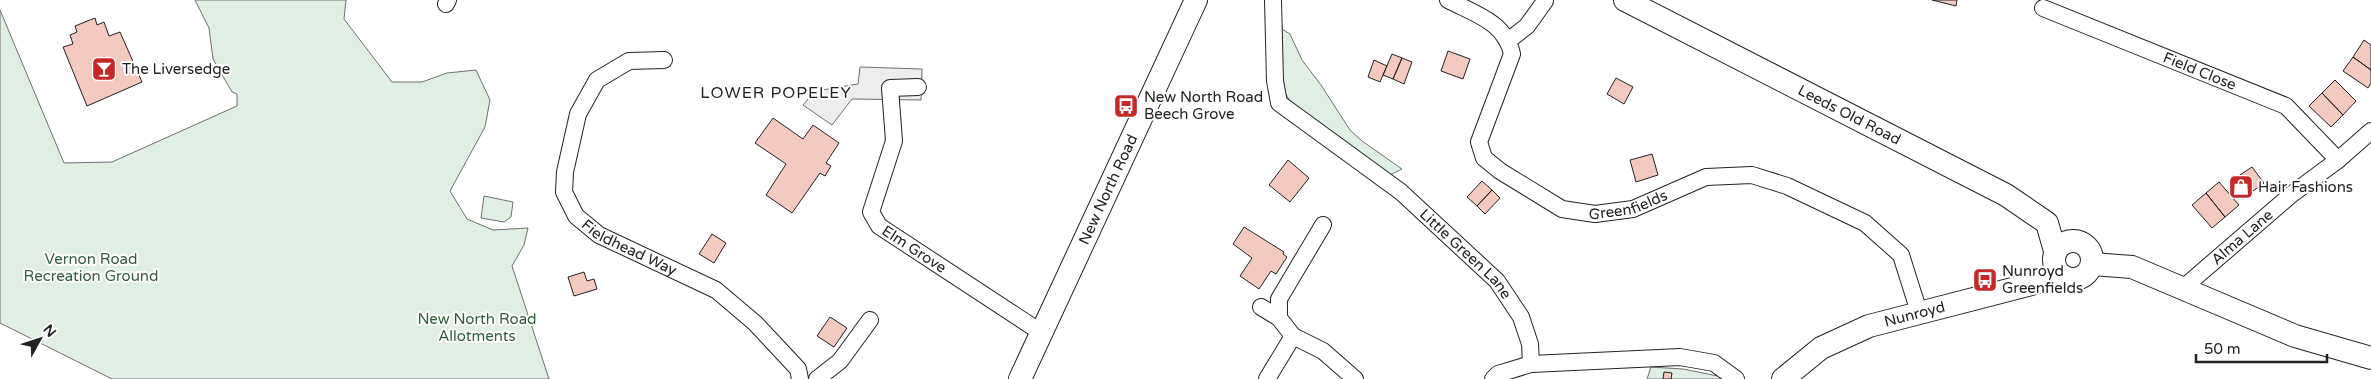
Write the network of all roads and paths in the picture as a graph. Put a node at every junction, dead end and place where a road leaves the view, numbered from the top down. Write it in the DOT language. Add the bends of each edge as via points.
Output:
graph roads {
  1 [pos="1196,0"];
  2 [pos="1273,0"];
  3 [pos="1448,0"];
  4 [pos="1625,0"];
  5 [pos="1545,1"];
  6 [pos="2043,8"];
  7 [pos="1510,40"];
  8 [pos="664,60"];
  9 [pos="918,87"];
  10 [pos="2371,131"];
  11 [pos="2338,160"];
  12 [pos="1323,224"];
  13 [pos="2055,250"];
  14 [pos="2092,264"];
  15 [pos="2058,273"];
  16 [pos="2183,288"];
  17 [pos="1261,307"];
  18 [pos="1919,312"];
  19 [pos="1279,318"];
  20 [pos="870,320"];
  21 [pos="1042,333"];
  22 [pos="1293,336"];
  23 [pos="2371,358"];
  24 [pos="1530,364"];
  25 [pos="800,379"];
  26 [pos="817,379"];
  27 [pos="1020,379"];
  28 [pos="1267,379"];
  29 [pos="1355,379"];
  30 [pos="1493,379"];
  31 [pos="1736,379"];
  32 [pos="1783,379"];
  1 -- 21 [label="street, New North Road"];
  2 -- 24 [label="street, Little Green Lane" via="1275,81 1279,103 1401,192 1497,281 1521,317 1530,344"];
  3 -- 7 [label="street" via="1499,27"];
  4 -- 13 [label="street, Leeds Old Road" via="2006,195 2047,223"];
  5 -- 7 [label="street" via="1527,26"];
  6 -- 11 [label="street, Field Close" via="2286,106"];
  7 -- 18 [label="street, Greenfields" via="1512,54 1479,142 1484,158 1500,171 1562,209 1595,214 1634,209 1706,177 1752,175 1787,186 1865,224 1901,255"];
  8 -- 25 [label="street, Fieldhead Way" via="628,61 597,80 578,114 565,172 564,192 576,216 599,235 716,290 755,323 798,369"];
  9 -- 21 [label="street, Elm Grove" via="890,88 894,141 871,212 879,226"];
  10 -- 11 [label="street, Alma Lane"];
  11 -- 16 [label="street, Alma Lane" via="2292,194"];
  12 -- 19 [label="street" via="1278,299"];
  13 -- 14 [label="street" via="2066,241 2080,241 2090,250"];
  13 -- 15 [label="street, Leeds Old Road" via="2053,262"];
  14 -- 15 [label="street" via="2084,276 2070,280"];
  14 -- 16 [label="street" via="2132,268"];
  15 -- 18 [label="street, Nunroyd" via="2038,282"];
  16 -- 23 [label="street" via="2295,336"];
  17 -- 19 [label="street"];
  18 -- 32 [label="street, Nunroyd" via="1869,326 1822,348"];
  19 -- 22 [label="street"];
  20 -- 26 [label="street" via="840,361"];
  21 -- 27 [label="street, New North Road"];
  22 -- 28 [label="street"];
  22 -- 29 [label="street" via="1323,350"];
  24 -- 30 [label="street" via="1498,374"];
  24 -- 31 [label="street" via="1680,357 1714,364"];
}
